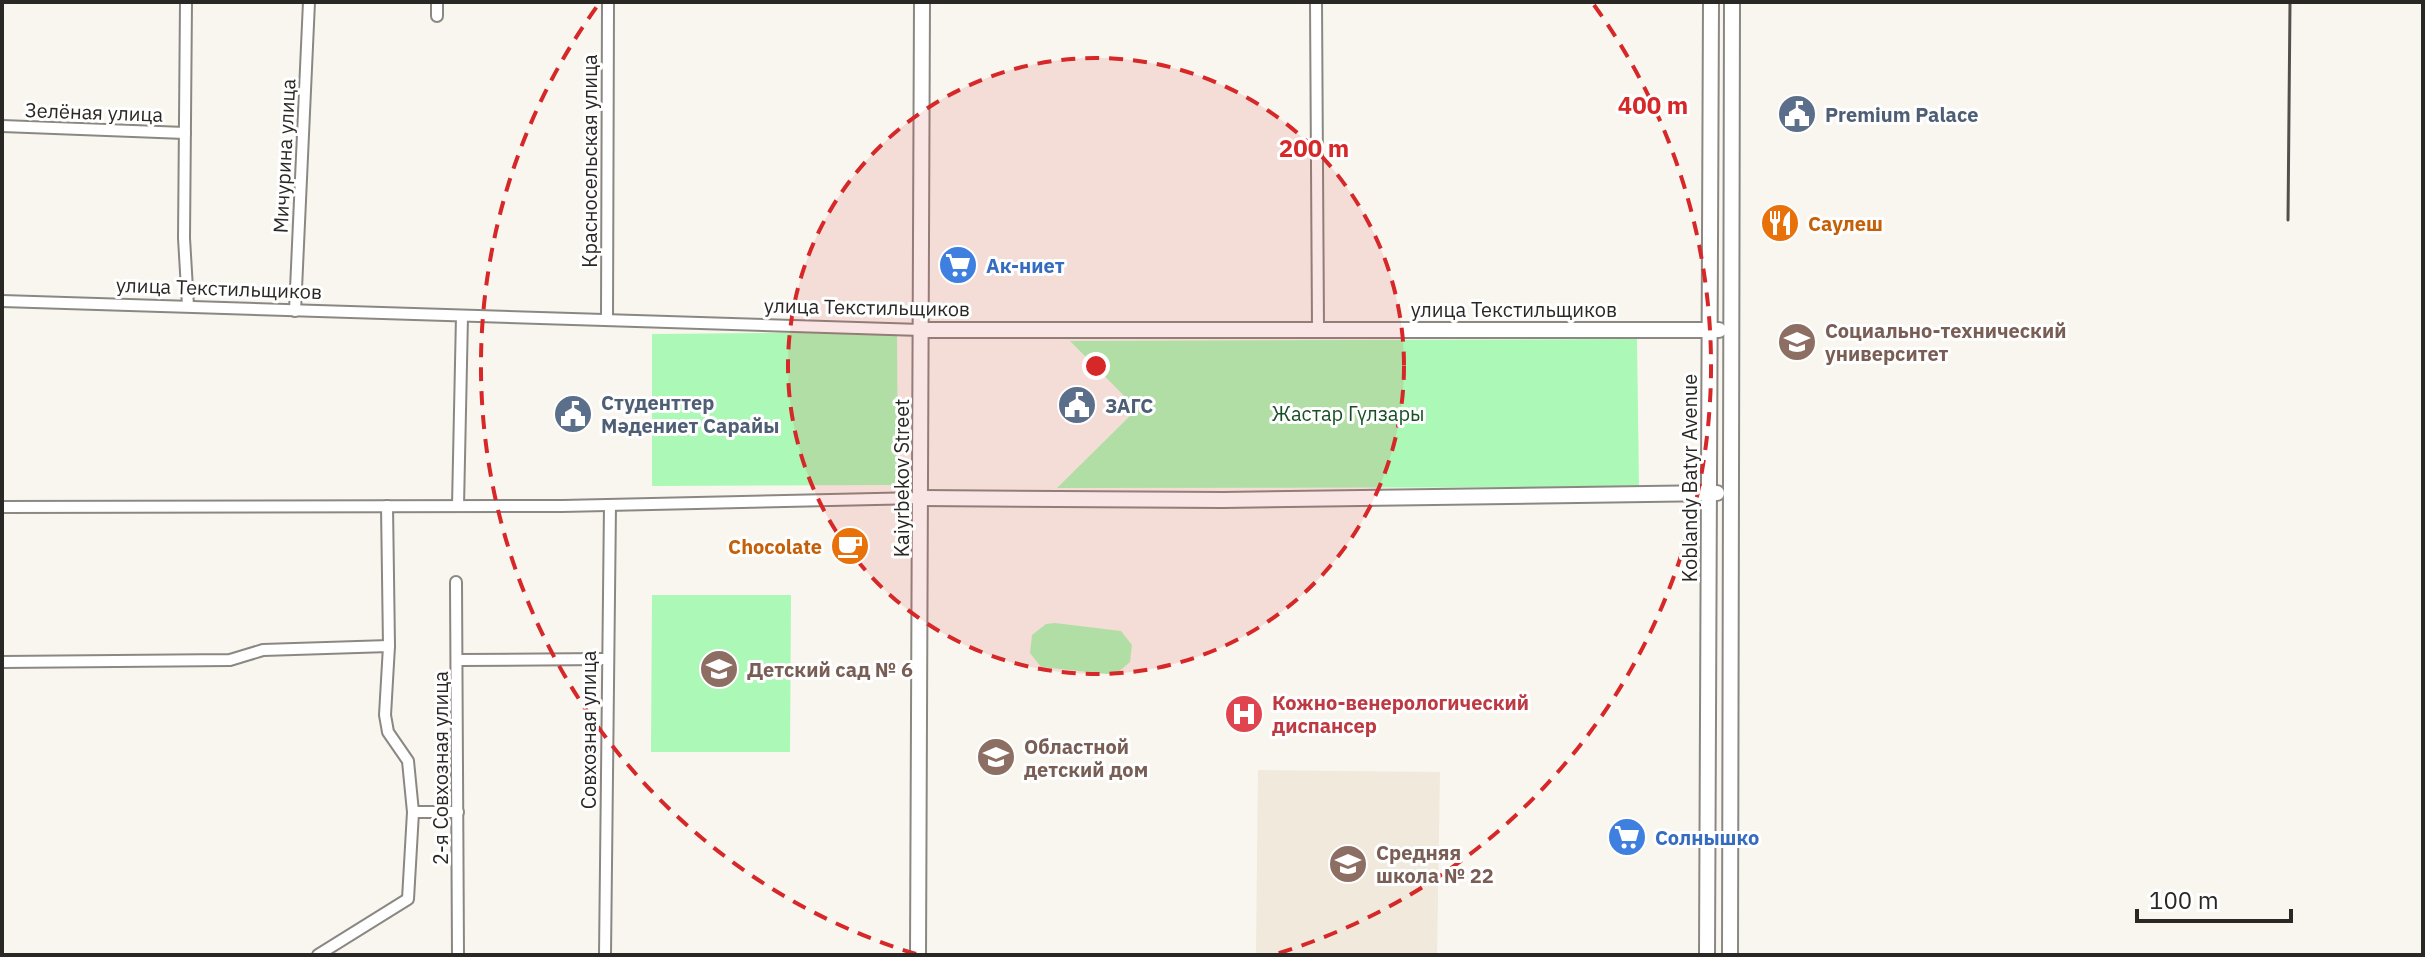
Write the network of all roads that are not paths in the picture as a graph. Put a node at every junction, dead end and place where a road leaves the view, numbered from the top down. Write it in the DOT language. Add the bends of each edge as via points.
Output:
graph roads {
  1 [pos="186,2"];
  2 [pos="309,2"];
  3 [pos="437,2"];
  4 [pos="608,2"];
  5 [pos="922,2"];
  6 [pos="1316,2"];
  7 [pos="1711,2"];
  8 [pos="1732,2"];
  9 [pos="437,16"];
  10 [pos="2,126"];
  11 [pos="185,133"];
  12 [pos="2,301"];
  13 [pos="188,306"];
  14 [pos="295,311"];
  15 [pos="462,316"];
  16 [pos="607,320"];
  17 [pos="1318,328"];
  18 [pos="921,330"];
  19 [pos="1710,330"];
  20 [pos="1731,330"];
  21 [pos="1730,492"];
  22 [pos="1708,494"];
  23 [pos="921,498"];
  24 [pos="610,505"];
  25 [pos="387,506"];
  26 [pos="458,506"];
  27 [pos="2,507"];
  28 [pos="456,582"];
  29 [pos="389,646"];
  30 [pos="606,659"];
  31 [pos="459,660"];
  32 [pos="2,662"];
  33 [pos="413,812"];
  34 [pos="458,812"];
  35 [pos="318,955"];
  36 [pos="458,955"];
  37 [pos="605,955"];
  38 [pos="918,955"];
  39 [pos="1707,955"];
  40 [pos="1730,955"];
  1 -- 11 [label="street"];
  2 -- 14 [label="street, Мичурина улица"];
  3 -- 9 [label="street"];
  4 -- 16 [label="street, Красносельская улица"];
  5 -- 18 [label="street, Kaiyrbekov Street"];
  6 -- 17 [label="street"];
  7 -- 19 [label="street, Koblandy Batyr Avenue"];
  8 -- 20 [label="street, Koblandy Batyr Avenue"];
  10 -- 11 [label="street, Зелёная улица"];
  11 -- 13 [label="street"];
  12 -- 13 [label="street, улица Текстильщиков"];
  13 -- 14 [label="street, улица Текстильщиков"];
  14 -- 15 [label="street, улица Текстильщиков"];
  15 -- 16 [label="street, улица Текстильщиков"];
  15 -- 26 [label="street"];
  16 -- 18 [label="street, улица Текстильщиков"];
  17 -- 18 [label="street, улица Текстильщиков"];
  17 -- 19 [label="street, улица Текстильщиков"];
  18 -- 23 [label="street, Kaiyrbekov Street"];
  19 -- 20 [label="street, улица Текстильщиков"];
  19 -- 22 [label="street, Koblandy Batyr Avenue"];
  20 -- 21 [label="street, Koblandy Batyr Avenue"];
  21 -- 22 [label="street"];
  21 -- 40 [label="street, Koblandy Batyr Avenue"];
  22 -- 23 [label="street"];
  22 -- 39 [label="street, Koblandy Batyr Avenue"];
  23 -- 24 [label="street"];
  23 -- 38 [label="street, Kaiyrbekov Street"];
  24 -- 26 [label="street"];
  24 -- 30 [label="street, Совхозная улица"];
  25 -- 26 [label="street"];
  25 -- 27 [label="street"];
  25 -- 29 [label="street"];
  28 -- 31 [label="street, 2-я Совхозная улица"];
  29 -- 32 [label="street" via="263,650 230,660"];
  29 -- 33 [label="street" via="385,715 388,732 408,761"];
  30 -- 31 [label="street"];
  30 -- 37 [label="street, Совхозная улица"];
  31 -- 34 [label="street, 2-я Совхозная улица"];
  33 -- 34 [label="street"];
  33 -- 35 [label="street" via="408,899"];
  34 -- 36 [label="street, 2-я Совхозная улица"];
}
